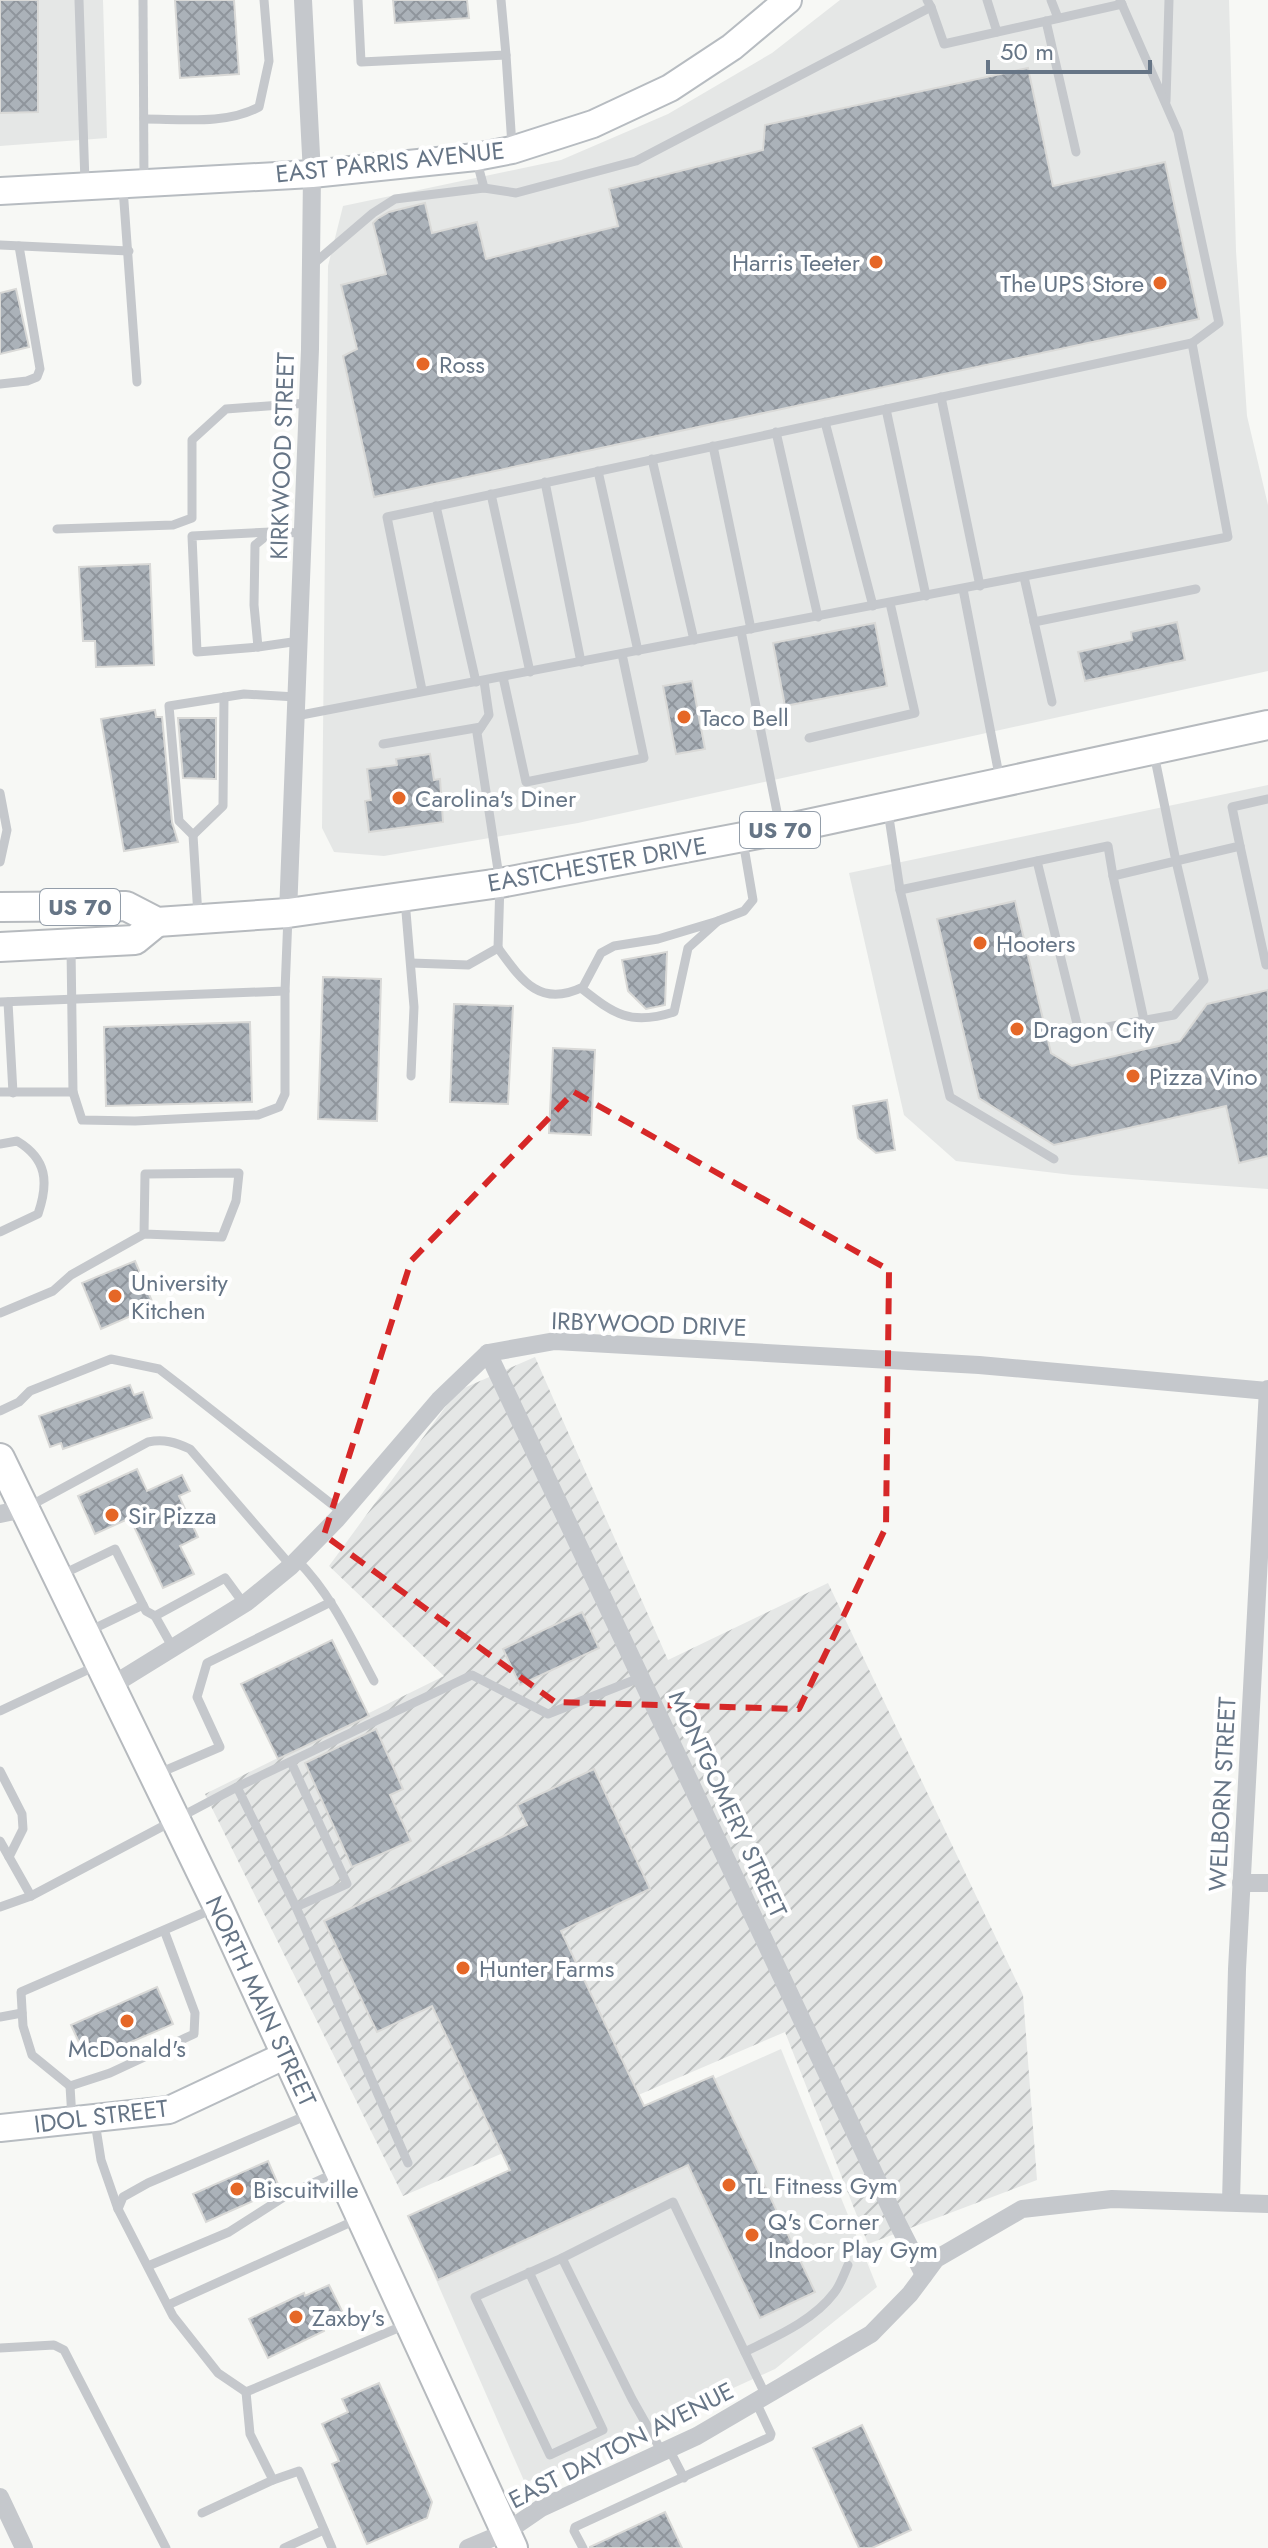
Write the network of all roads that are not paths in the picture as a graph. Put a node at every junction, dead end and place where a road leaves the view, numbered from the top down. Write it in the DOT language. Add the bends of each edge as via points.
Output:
graph roads {
  1 [pos="79,0"];
  2 [pos="143,0"];
  3 [pos="264,0"];
  4 [pos="303,0"];
  5 [pos="358,0"];
  6 [pos="501,0"];
  7 [pos="788,0"];
  8 [pos="987,0"];
  9 [pos="1051,0"];
  10 [pos="1169,0"];
  11 [pos="1121,2"];
  12 [pos="929,3"];
  13 [pos="1058,18"];
  14 [pos="1046,21"];
  15 [pos="997,32"];
  16 [pos="506,55"];
  17 [pos="1166,106"];
  18 [pos="144,119"];
  19 [pos="512,150"];
  20 [pos="1076,152"];
  21 [pos="476,157"];
  22 [pos="312,174"];
  23 [pos="134,184"];
  24 [pos="85,186"];
  25 [pos="484,188"];
  26 [pos="0,191"];
  27 [pos="0,245"];
  28 [pos="19,246"];
  29 [pos="129,251"];
  30 [pos="311,266"];
  31 [pos="1192,343"];
  32 [pos="137,382"];
  33 [pos="0,384"];
  34 [pos="941,397"];
  35 [pos="308,403"];
  36 [pos="886,409"];
  37 [pos="825,422"];
  38 [pos="776,432"];
  39 [pos="713,446"];
  40 [pos="652,459"];
  41 [pos="598,471"];
  42 [pos="545,482"];
  43 [pos="491,494"];
  44 [pos="436,506"];
  45 [pos="192,518"];
  46 [pos="57,529"];
  47 [pos="271,532"];
  48 [pos="303,533"];
  49 [pos="192,536"];
  50 [pos="1024,577"];
  51 [pos="980,586"];
  52 [pos="963,589"];
  53 [pos="1196,589"];
  54 [pos="926,596"];
  55 [pos="890,603"];
  56 [pos="873,606"];
  57 [pos="818,617"];
  58 [pos="1034,622"];
  59 [pos="746,630"];
  60 [pos="694,640"];
  61 [pos="299,641"];
  62 [pos="258,647"];
  63 [pos="638,651"];
  64 [pos="622,654"];
  65 [pos="581,662"];
  66 [pos="530,672"];
  67 [pos="503,677"];
  68 [pos="480,681"];
  69 [pos="422,690"];
  70 [pos="224,697"];
  71 [pos="1052,702"];
  72 [pos="296,706"];
  73 [pos="1268,725"];
  74 [pos="481,727"];
  75 [pos="809,738"];
  76 [pos="383,744"];
  77 [pos="1153,750"];
  78 [pos="1001,783"];
  79 [pos="0,793"];
  80 [pos="1268,799"];
  81 [pos="888,807"];
  82 [pos="780,830"];
  83 [pos="193,835"];
  84 [pos="742,837"];
  85 [pos="2,842"];
  86 [pos="1240,846"];
  87 [pos="1037,861"];
  88 [pos="1176,861"];
  89 [pos="0,862"];
  90 [pos="1113,876"];
  91 [pos="500,883"];
  92 [pos="900,890"];
  93 [pos="0,896"];
  94 [pos="405,896"];
  95 [pos="0,907"];
  96 [pos="288,913"];
  97 [pos="198,919"];
  98 [pos="718,921"];
  99 [pos="157,922"];
  100 [pos="71,944"];
  101 [pos="0,947"];
  102 [pos="498,948"];
  103 [pos="411,963"];
  104 [pos="1268,964"];
  105 [pos="581,988"];
  106 [pos="285,991"];
  107 [pos="72,999"];
  108 [pos="4,1002"];
  109 [pos="1144,1020"];
  110 [pos="411,1076"];
  111 [pos="0,1092"];
  112 [pos="73,1092"];
  113 [pos="13,1093"];
  114 [pos="0,1144"];
  115 [pos="1054,1159"];
  116 [pos="0,1232"];
  117 [pos="144,1234"];
  118 [pos="0,1313"];
  119 [pos="488,1353"];
  120 [pos="1268,1390"];
  121 [pos="0,1411"];
  122 [pos="0,1458"];
  123 [pos="12,1511"];
  124 [pos="343,1513"];
  125 [pos="294,1563"];
  126 [pos="58,1576"];
  127 [pos="331,1602"];
  128 [pos="244,1604"];
  129 [pos="143,1605"];
  130 [pos="155,1616"];
  131 [pos="85,1633"];
  132 [pos="173,1648"];
  133 [pos="105,1675"];
  134 [pos="642,1677"];
  135 [pos="374,1681"];
  136 [pos="0,1711"];
  137 [pos="291,1762"];
  138 [pos="0,1771"];
  139 [pos="154,1776"];
  140 [pos="237,1787"];
  141 [pos="176,1820"];
  142 [pos="0,1841"];
  143 [pos="9,1857"];
  144 [pos="1241,1883"];
  145 [pos="1268,1883"];
  146 [pos="31,1896"];
  147 [pos="0,1907"];
  148 [pos="218,1907"];
  149 [pos="296,1907"];
  150 [pos="164,1930"];
  151 [pos="22,2013"];
  152 [pos="0,2017"];
  153 [pos="286,2055"];
  154 [pos="70,2086"];
  155 [pos="313,2113"];
  156 [pos="83,2120"];
  157 [pos="0,2128"];
  158 [pos="408,2163"];
  159 [pos="339,2171"];
  160 [pos="1231,2202"];
  161 [pos="1268,2204"];
  162 [pos="118,2209"];
  163 [pos="361,2218"];
  164 [pos="562,2258"];
  165 [pos="848,2265"];
  166 [pos="148,2266"];
  167 [pos="529,2272"];
  168 [pos="924,2275"];
  169 [pos="168,2305"];
  170 [pos="409,2323"];
  171 [pos="0,2348"];
  172 [pos="745,2352"];
  173 [pos="246,2392"];
  174 [pos="761,2399"];
  175 [pos="665,2451"];
  176 [pos="684,2478"];
  177 [pos="273,2480"];
  178 [pos="0,2497"];
  179 [pos="202,2513"];
  180 [pos="324,2530"];
  181 [pos="509,2540"];
  182 [pos="24,2548"];
  183 [pos="166,2548"];
  184 [pos="284,2548"];
  185 [pos="332,2548"];
  186 [pos="468,2548"];
  187 [pos="583,2548"];
  1 -- 24 [label="lane"];
  2 -- 18 [label="lane"];
  3 -- 18 [label="lane" via="269,61 259,107 243,116"];
  4 -- 22 [label="street, KIRKWOOD STREET"];
  5 -- 16 [label="lane" via="361,62"];
  6 -- 16 [label="lane"];
  7 -- 19 [label="street, EAST PARRIS AVENUE" via="732,47 670,88 593,124"];
  8 -- 15 [label="lane"];
  9 -- 13 [label="lane"];
  10 -- 17 [label="lane"];
  11 -- 13 [label="lane"];
  11 -- 17 [label="lane"];
  12 -- 15 [label="lane" via="944,44"];
  12 -- 25 [label="lane" via="636,161 516,193"];
  13 -- 14 [label="lane"];
  14 -- 15 [label="lane"];
  14 -- 20 [label="lane"];
  16 -- 19 [label="lane"];
  17 -- 31 [label="lane" via="1178,132 1219,323"];
  18 -- 23 [label="lane"];
  19 -- 21 [label="street, EAST PARRIS AVENUE"];
  21 -- 22 [label="street, EAST PARRIS AVENUE"];
  21 -- 25 [label="lane"];
  22 -- 23 [label="street, EAST PARRIS AVENUE"];
  22 -- 30 [label="street, KIRKWOOD STREET"];
  23 -- 24 [label="street, EAST PARRIS AVENUE"];
  23 -- 29 [label="lane"];
  24 -- 26 [label="street, EAST PARRIS AVENUE"];
  25 -- 30 [label="lane" via="395,199"];
  27 -- 28 [label="lane"];
  28 -- 29 [label="lane"];
  28 -- 33 [label="lane" via="40,369 27,381"];
  29 -- 32 [label="lane"];
  30 -- 35 [label="street, KIRKWOOD STREET"];
  31 -- 34 [label="lane"];
  31 -- 50 [label="lane" via="1228,537"];
  34 -- 36 [label="lane"];
  34 -- 51 [label="lane"];
  35 -- 45 [label="lane" via="226,409 192,440"];
  35 -- 48 [label="street, KIRKWOOD STREET"];
  36 -- 37 [label="lane"];
  36 -- 54 [label="lane"];
  37 -- 38 [label="lane"];
  37 -- 56 [label="lane"];
  38 -- 39 [label="lane"];
  38 -- 57 [label="lane"];
  39 -- 40 [label="lane"];
  39 -- 59 [label="lane"];
  40 -- 41 [label="lane"];
  40 -- 60 [label="lane"];
  41 -- 42 [label="lane"];
  41 -- 63 [label="lane"];
  42 -- 43 [label="lane"];
  42 -- 65 [label="lane"];
  43 -- 44 [label="lane"];
  43 -- 66 [label="lane"];
  44 -- 68 [label="lane"];
  44 -- 69 [label="lane" via="387,517"];
  45 -- 46 [label="lane" via="173,525"];
  45 -- 49 [label="lane"];
  47 -- 48 [label="lane"];
  47 -- 49 [label="lane"];
  47 -- 62 [label="lane" via="255,545"];
  48 -- 61 [label="street, KIRKWOOD STREET"];
  49 -- 62 [label="lane" via="197,652"];
  50 -- 51 [label="lane"];
  50 -- 58 [label="lane"];
  51 -- 52 [label="lane"];
  52 -- 54 [label="lane"];
  52 -- 78 [label="lane"];
  53 -- 58 [label="lane"];
  54 -- 55 [label="lane"];
  55 -- 56 [label="lane"];
  55 -- 75 [label="lane" via="915,713"];
  56 -- 57 [label="lane"];
  57 -- 59 [label="lane"];
  58 -- 71 [label="lane"];
  59 -- 60 [label="lane"];
  59 -- 82 [label="lane"];
  60 -- 63 [label="lane"];
  61 -- 62 [label="lane"];
  61 -- 72 [label="street, KIRKWOOD STREET"];
  63 -- 64 [label="lane"];
  64 -- 65 [label="lane"];
  64 -- 67 [label="lane" via="644,758 526,782"];
  65 -- 66 [label="lane"];
  66 -- 67 [label="lane"];
  67 -- 68 [label="lane"];
  68 -- 69 [label="lane"];
  68 -- 74 [label="lane" via="489,715"];
  69 -- 72 [label="lane"];
  70 -- 72 [label="lane" via="244,694"];
  70 -- 83 [label="lane" via="223,806"];
  70 -- 83 [label="lane" via="169,706 179,821"];
  72 -- 96 [label="street, KIRKWOOD STREET"];
  73 -- 77 [label="main road, EASTCHESTER DRIVE / US 70"];
  74 -- 76 [label="lane"];
  74 -- 91 [label="lane" via="477,733"];
  77 -- 78 [label="main road, EASTCHESTER DRIVE / US 70"];
  77 -- 88 [label="lane"];
  78 -- 81 [label="main road, EASTCHESTER DRIVE / US 70"];
  79 -- 85 [label="lane" via="7,830"];
  80 -- 86 [label="lane" via="1232,807"];
  81 -- 82 [label="main road, EASTCHESTER DRIVE / US 70"];
  81 -- 92 [label="lane"];
  82 -- 84 [label="main road, EASTCHESTER DRIVE / US 70"];
  83 -- 97 [label="lane"];
  84 -- 91 [label="main road, EASTCHESTER DRIVE / US 70"];
  84 -- 98 [label="lane" via="753,900 744,911"];
  85 -- 89 [label="lane"];
  86 -- 88 [label="lane"];
  86 -- 104 [label="lane"];
  87 -- 90 [label="lane" via="1108,846"];
  87 -- 92 [label="lane"];
  87 -- 109 [label="lane" via="1079,1032"];
  88 -- 90 [label="lane"];
  88 -- 109 [label="lane" via="1204,980 1174,1015"];
  90 -- 109 [label="lane"];
  91 -- 94 [label="main road, EASTCHESTER DRIVE / US 70"];
  91 -- 102 [label="lane"];
  92 -- 115 [label="lane" via="950,1097"];
  93 -- 95 [label="lane"];
  94 -- 96 [label="main road, EASTCHESTER DRIVE / US 70"];
  94 -- 103 [label="lane"];
  95 -- 99 [label="main road, EASTCHESTER DRIVE / US 70" via="126,906"];
  96 -- 97 [label="main road, EASTCHESTER DRIVE / US 70"];
  96 -- 106 [label="lane"];
  97 -- 99 [label="main road, EASTCHESTER DRIVE / US 70"];
  98 -- 105 [label="lane" via="614,946 601,953"];
  98 -- 105 [label="lane" via="688,948 674,1012 629,1017 611,1011"];
  99 -- 100 [label="main road, EASTCHESTER DRIVE / US 70" via="135,940"];
  100 -- 101 [label="main road, EASTCHESTER DRIVE / US 70"];
  100 -- 107 [label="lane"];
  102 -- 103 [label="lane" via="468,965"];
  102 -- 105 [label="lane" via="520,978 542,993 570,994"];
  103 -- 110 [label="lane"];
  106 -- 107 [label="lane"];
  106 -- 112 [label="lane" via="285,1094 279,1107 258,1115 82,1120"];
  107 -- 108 [label="lane"];
  107 -- 112 [label="lane"];
  108 -- 113 [label="lane"];
  111 -- 113 [label="lane"];
  112 -- 113 [label="lane"];
  114 -- 116 [label="lane" via="17,1141 31,1149 45,1180 38,1214"];
  117 -- 117 [label="lane" via="145,1174 239,1173 236,1201 222,1237"];
  117 -- 118 [label="lane" via="71,1275 53,1291"];
  119 -- 120 [label="street, IRBYWOOD DRIVE" via="555,1341 979,1365"];
  119 -- 124 [label="street" via="439,1400"];
  119 -- 134 [label="street, MONTGOMERY STREET"];
  120 -- 144 [label="street, WELBORN STREET"];
  121 -- 124 [label="lane" via="30,1391 111,1359 146,1365 159,1369"];
  122 -- 123 [label="main road, NORTH MAIN STREET"];
  123 -- 125 [label="lane" via="148,1442 162,1440 190,1449"];
  123 -- 126 [label="main road, NORTH MAIN STREET"];
  124 -- 125 [label="street"];
  125 -- 127 [label="lane" via="313,1575"];
  125 -- 128 [label="street"];
  126 -- 129 [label="lane" via="115,1549"];
  126 -- 131 [label="main road, NORTH MAIN STREET"];
  127 -- 135 [label="lane"];
  127 -- 139 [label="lane" via="207,1663 197,1697 220,1747"];
  128 -- 130 [label="lane" via="225,1578"];
  128 -- 132 [label="street"];
  129 -- 130 [label="lane"];
  129 -- 131 [label="lane"];
  130 -- 132 [label="lane"];
  131 -- 133 [label="main road, NORTH MAIN STREET"];
  132 -- 133 [label="street"];
  133 -- 136 [label="lane"];
  133 -- 139 [label="main road, NORTH MAIN STREET"];
  134 -- 137 [label="lane" via="548,1714 472,1675"];
  134 -- 168 [label="street, MONTGOMERY STREET"];
  137 -- 140 [label="lane"];
  137 -- 149 [label="lane" via="347,1884"];
  138 -- 143 [label="lane" via="22,1814 23,1829"];
  139 -- 141 [label="main road, NORTH MAIN STREET"];
  140 -- 141 [label="lane"];
  140 -- 149 [label="lane"];
  141 -- 146 [label="lane"];
  141 -- 148 [label="main road, NORTH MAIN STREET"];
  142 -- 143 [label="lane"];
  143 -- 146 [label="lane"];
  144 -- 145 [label="street"];
  144 -- 160 [label="street, WELBORN STREET"];
  146 -- 147 [label="lane"];
  148 -- 150 [label="lane"];
  148 -- 153 [label="main road, NORTH MAIN STREET"];
  149 -- 158 [label="lane"];
  150 -- 151 [label="lane" via="21,1992"];
  150 -- 154 [label="lane" via="195,2013 194,2034"];
  151 -- 152 [label="lane"];
  151 -- 154 [label="lane" via="32,2055"];
  153 -- 155 [label="main road, NORTH MAIN STREET"];
  153 -- 156 [label="street, IDOL STREET" via="169,2110"];
  154 -- 156 [label="lane"];
  155 -- 159 [label="main road, NORTH MAIN STREET"];
  155 -- 162 [label="lane" via="148,2183 123,2197"];
  156 -- 157 [label="street, IDOL STREET"];
  156 -- 162 [label="lane"];
  159 -- 163 [label="main road, NORTH MAIN STREET"];
  159 -- 166 [label="lane" via="287,2195 229,2232"];
  160 -- 161 [label="street, EAST DAYTON AVENUE"];
  160 -- 168 [label="street, EAST DAYTON AVENUE" via="1112,2199 1022,2209 936,2259"];
  162 -- 166 [label="lane"];
  163 -- 169 [label="lane"];
  163 -- 170 [label="main road, NORTH MAIN STREET"];
  164 -- 167 [label="lane"];
  164 -- 172 [label="lane" via="673,2202"];
  164 -- 175 [label="lane" via="632,2399"];
  165 -- 172 [label="lane" via="835,2293 815,2312"];
  166 -- 169 [label="lane"];
  167 -- 167 [label="lane" via="603,2430 550,2455 475,2297"];
  168 -- 174 [label="street, EAST DAYTON AVENUE" via="871,2334"];
  169 -- 173 [label="lane" via="218,2373"];
  170 -- 173 [label="lane"];
  170 -- 181 [label="main road, NORTH MAIN STREET"];
  171 -- 183 [label="lane" via="54,2345 64,2350"];
  172 -- 174 [label="lane"];
  173 -- 177 [label="lane" via="250,2434"];
  174 -- 175 [label="street, EAST DAYTON AVENUE"];
  174 -- 176 [label="lane" via="770,2437"];
  175 -- 176 [label="lane"];
  175 -- 181 [label="street, EAST DAYTON AVENUE" via="541,2508"];
  176 -- 187 [label="lane" via="575,2527"];
  177 -- 179 [label="lane"];
  177 -- 180 [label="lane" via="299,2471"];
  178 -- 182 [label="street"];
  180 -- 184 [label="lane"];
  180 -- 185 [label="lane"];
  181 -- 186 [label="street, EAST DAYTON AVENUE"];
}
